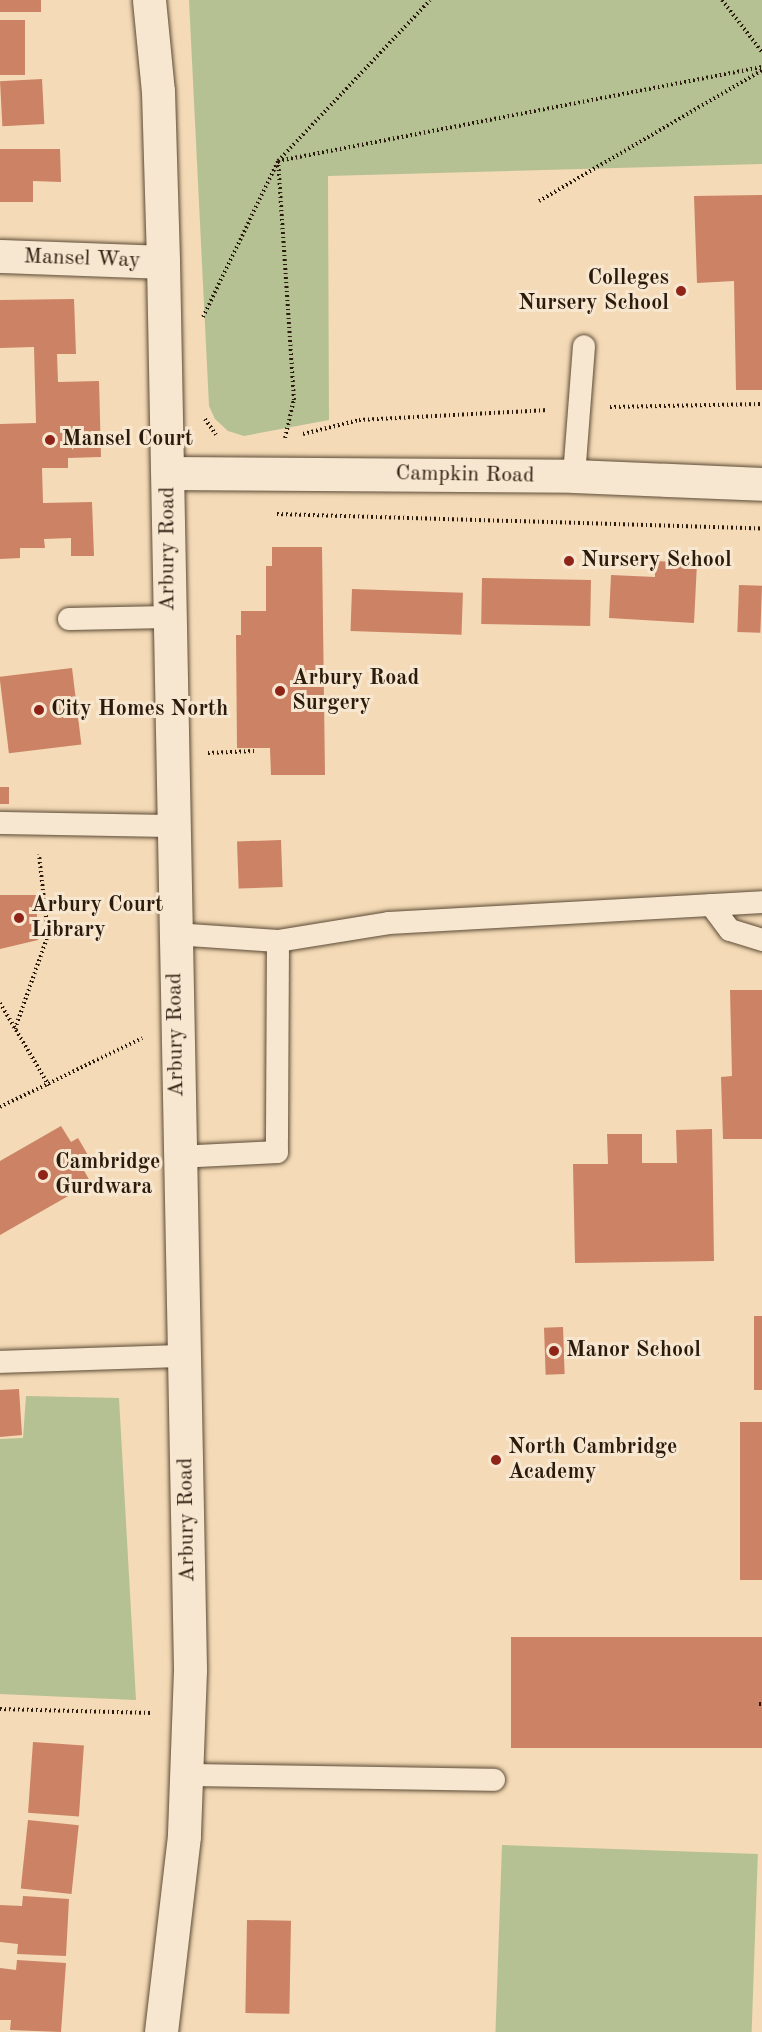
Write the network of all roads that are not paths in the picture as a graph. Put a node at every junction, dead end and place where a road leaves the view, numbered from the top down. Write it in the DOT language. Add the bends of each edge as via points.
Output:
graph roads {
  1 [pos="149,0"];
  2 [pos="0,256"];
  3 [pos="163,262"];
  4 [pos="584,346"];
  5 [pos="168,473"];
  6 [pos="574,476"];
  7 [pos="762,484"];
  8 [pos="169,617"];
  9 [pos="69,619"];
  10 [pos="0,823"];
  11 [pos="172,826"];
  12 [pos="762,902"];
  13 [pos="711,905"];
  14 [pos="174,934"];
  15 [pos="278,940"];
  16 [pos="762,940"];
  17 [pos="178,1157"];
  18 [pos="184,1356"];
  19 [pos="0,1362"];
  20 [pos="187,1775"];
  21 [pos="494,1780"];
  22 [pos="161,2032"];
  1 -- 3 [label="street, Arbury Road" via="158,91"];
  2 -- 3 [label="street, Mansel Way"];
  3 -- 5 [label="street, Arbury Road"];
  4 -- 6 [label="lane"];
  5 -- 6 [label="street, Campkin Road"];
  5 -- 8 [label="street, Arbury Road"];
  6 -- 7 [label="street, Campkin Road"];
  8 -- 9 [label="lane"];
  8 -- 11 [label="street, Arbury Road"];
  10 -- 11 [label="lane"];
  11 -- 14 [label="street, Arbury Road"];
  12 -- 13 [label="lane"];
  13 -- 15 [label="lane" via="389,922"];
  13 -- 16 [label="lane" via="730,930"];
  14 -- 15 [label="lane"];
  14 -- 17 [label="street, Arbury Road"];
  15 -- 17 [label="lane" via="277,1152"];
  17 -- 18 [label="street, Arbury Road"];
  18 -- 19 [label="lane"];
  18 -- 20 [label="street, Arbury Road" via="190,1670"];
  20 -- 21 [label="lane"];
  20 -- 22 [label="street, Arbury Road" via="174,1937"];
}
